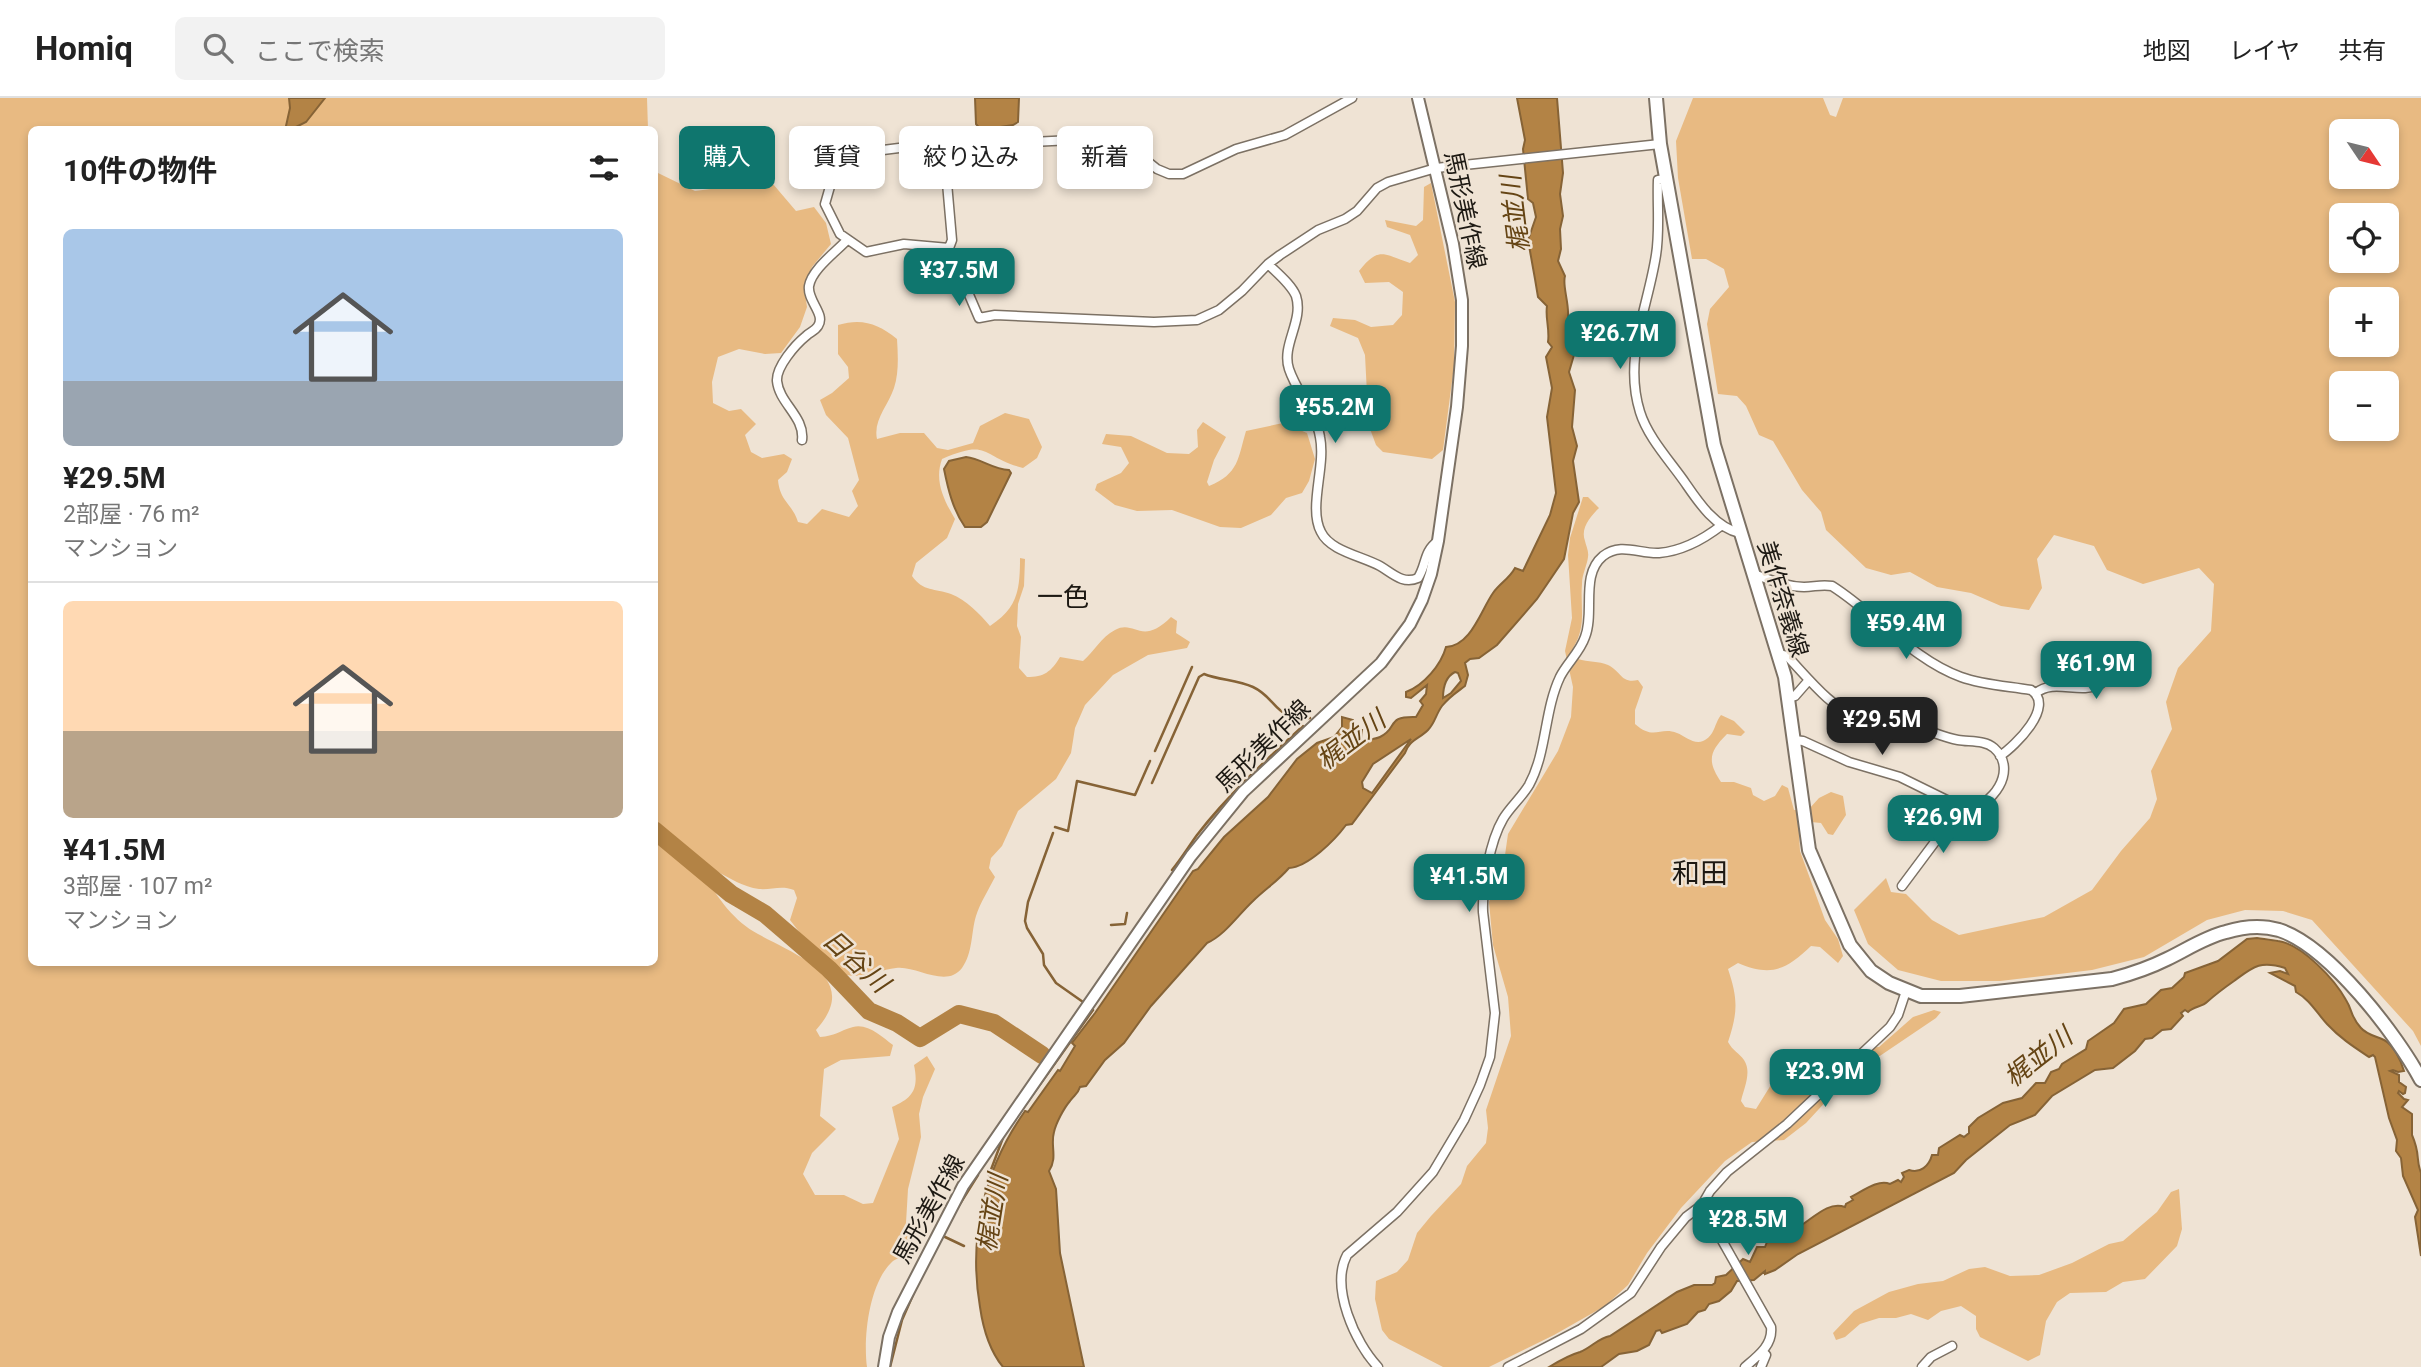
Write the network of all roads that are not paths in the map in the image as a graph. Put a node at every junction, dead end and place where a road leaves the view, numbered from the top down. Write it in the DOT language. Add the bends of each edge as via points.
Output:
graph roads {
  1 [pos="1352,98"];
  2 [pos="1418,98"];
  3 [pos="1656,98"];
  4 [pos="1043,142"];
  5 [pos="1660,144"];
  6 [pos="899,148"];
  7 [pos="1436,168"];
  8 [pos="1667,179"];
  9 [pos="948,189"];
  10 [pos="847,240"];
  11 [pos="949,248"];
  12 [pos="1268,264"];
  13 [pos="802,440"];
  14 [pos="1722,525"];
  15 [pos="1740,533"];
  16 [pos="1438,541"];
  17 [pos="1753,573"];
  18 [pos="1778,654"];
  19 [pos="2123,660"];
  20 [pos="1809,680"];
  21 [pos="2036,693"];
  22 [pos="1789,698"];
  23 [pos="1794,740"];
  24 [pos="2000,756"];
  25 [pos="1961,807"];
  26 [pos="1902,886"];
  27 [pos="1906,991"];
  28 [pos="2421,1080"];
  29 [pos="1702,1205"];
  30 [pos="1952,1346"];
  31 [pos="1763,1352"];
  32 [pos="884,1367"];
  33 [pos="1378,1367"];
  34 [pos="1508,1367"];
  35 [pos="1745,1367"];
  36 [pos="1761,1367"];
  37 [pos="1922,1367"];
  1 -- 4 [label="street" via="1285,135 1236,149 1183,174 1157,169 1117,142"];
  2 -- 7 [label="main road, 馬形美作線"];
  3 -- 5 [label="main road, 美作奈義線"];
  5 -- 7 [label="street"];
  5 -- 8 [label="main road, 美作奈義線"];
  6 -- 10 [label="street" via="875,151 833,176 825,204 832,223"];
  7 -- 12 [label="street" via="1388,181 1357,211 1318,230"];
  7 -- 16 [label="main road, 馬形美作線" via="1462,300 1457,407"];
  8 -- 14 [label="street" via="1658,180 1657,252 1636,343 1636,395 1649,431"];
  8 -- 15 [label="main road, 美作奈義線" via="1714,445"];
  9 -- 11 [label="street"];
  10 -- 11 [label="street" via="866,252 904,244"];
  10 -- 13 [label="street" via="809,285 809,298 820,315 817,329 799,344 778,374 777,382 800,423"];
  11 -- 12 [label="street" via="979,318 1187,322 1219,310"];
  12 -- 16 [label="street" via="1296,297 1297,317 1287,356 1320,437 1322,467 1315,512 1321,533 1336,547 1406,580 1418,578 1426,551"];
  14 -- 15 [label="street"];
  14 -- 33 [label="street" via="1687,546 1648,552 1620,548 1595,564 1585,639 1560,676 1528,786 1498,829 1482,896 1495,1013 1490,1057 1464,1120 1433,1172 1342,1263 1349,1317"];
  15 -- 17 [label="main road, 美作奈義線"];
  16 -- 32 [label="main road, 馬形美作線" via="1422,600 1395,647 1274,760 1220,818 988,1148 908,1291"];
  17 -- 18 [label="main road, 美作奈義線"];
  17 -- 21 [label="street" via="1791,586 1832,586 1937,665 1977,682"];
  18 -- 20 [label="street" via="1787,656"];
  18 -- 22 [label="main road, 美作奈義線"];
  19 -- 21 [label="street" via="2099,685 2086,689 2048,686"];
  20 -- 22 [label="street"];
  20 -- 24 [label="street" via="1859,718 1983,743"];
  21 -- 24 [label="street" via="2039,701 2032,724"];
  22 -- 23 [label="main road, 美作奈義線"];
  23 -- 25 [label="street" via="1900,777"];
  23 -- 27 [label="main road, 美作奈義線" via="1809,850 1842,930 1871,971"];
  24 -- 25 [label="street" via="2005,769 1994,794 1974,809"];
  25 -- 26 [label="street"];
  27 -- 28 [label="main road, 美作奈義線" via="1921,996 1960,996 2112,979 2224,932 2250,927 2277,929 2321,955 2385,1024"];
  27 -- 29 [label="street" via="1898,1015 1884,1033 1787,1124 1727,1172"];
  29 -- 31 [label="street" via="1771,1327"];
  29 -- 34 [label="street" via="1661,1247 1632,1293 1580,1329"];
  30 -- 37 [label="street"];
  31 -- 35 [label="street"];
  31 -- 36 [label="street"];
}
